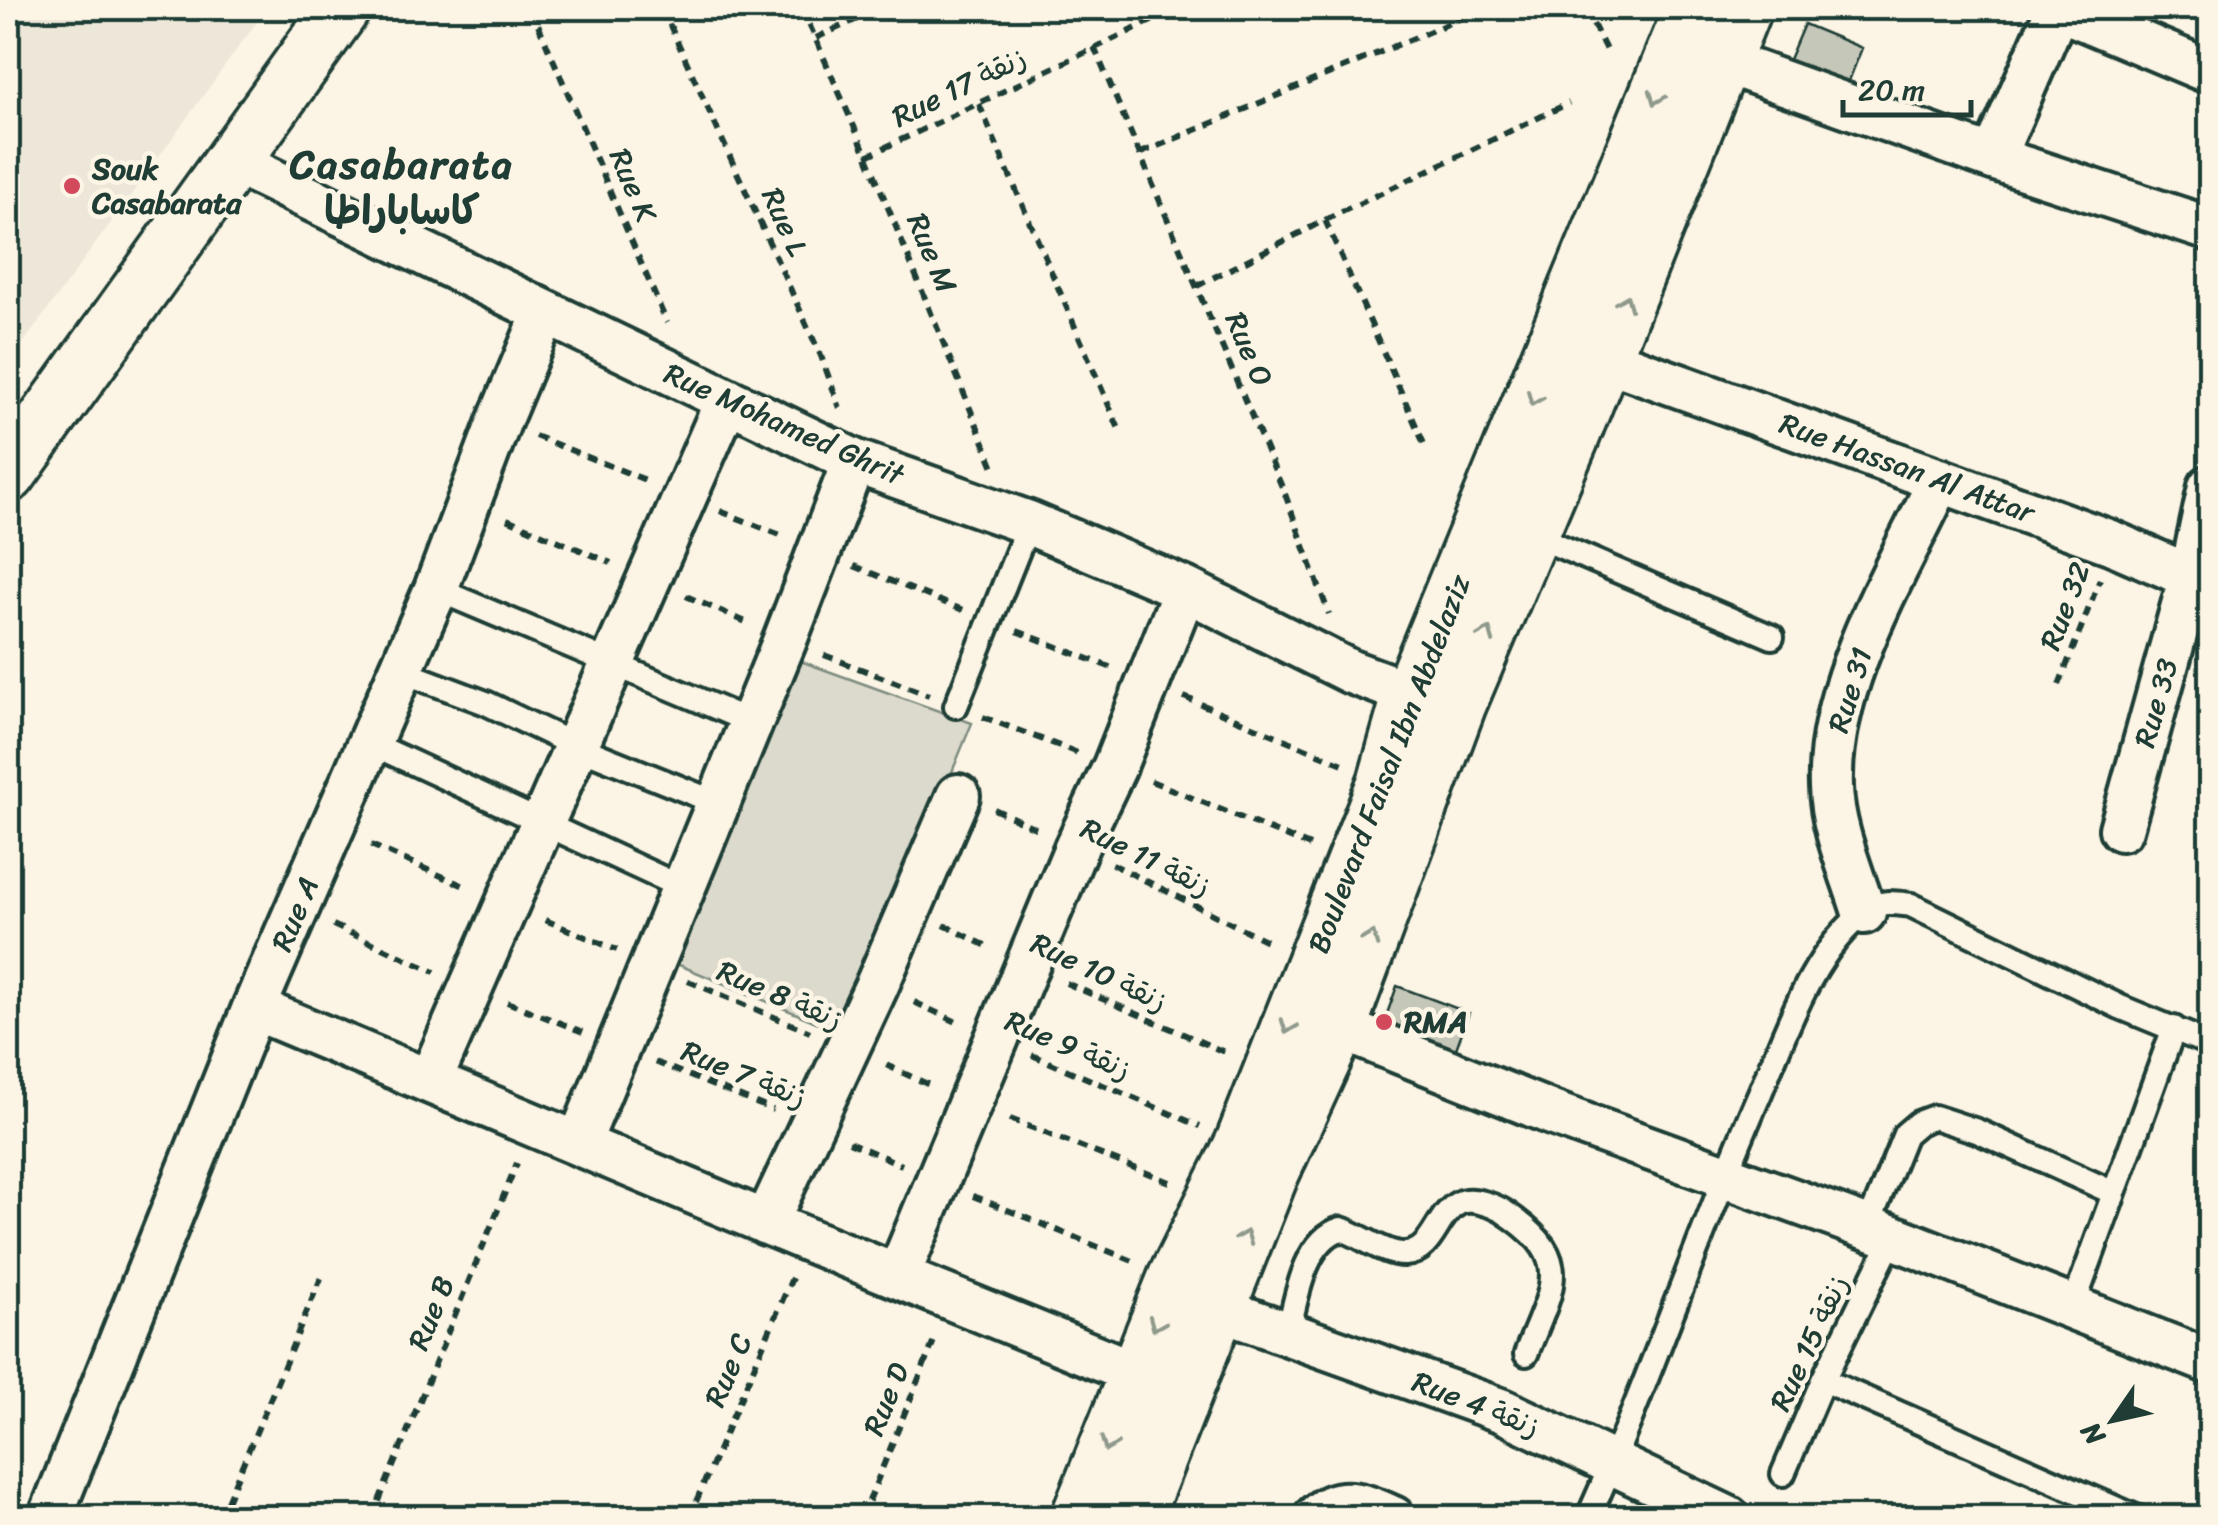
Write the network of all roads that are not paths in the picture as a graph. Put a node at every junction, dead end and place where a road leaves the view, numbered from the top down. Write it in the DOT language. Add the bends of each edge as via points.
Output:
graph roads {
  1 [pos="342,8"];
  2 [pos="1693,8"];
  3 [pos="1742,8"];
  4 [pos="2058,8"];
  5 [pos="1723,61"];
  6 [pos="2210,72"];
  7 [pos="1993,158"];
  8 [pos="232,161"];
  9 [pos="2210,229"];
  10 [pos="544,314"];
  11 [pos="1602,358"];
  12 [pos="709,391"];
  13 [pos="854,461"];
  14 [pos="8,474"];
  15 [pos="1940,480"];
  16 [pos="2210,487"];
  17 [pos="1022,520"];
  18 [pos="1528,533"];
  19 [pos="2201,581"];
  20 [pos="1185,589"];
  21 [pos="436,590"];
  22 [pos="1772,637"];
  23 [pos="613,663"];
  24 [pos="401,671"];
  25 [pos="1435,699"];
  26 [pos="956,706"];
  27 [pos="751,722"];
  28 [pos="370,743"];
  29 [pos="576,746"];
  30 [pos="958,796"];
  31 [pos="717,803"];
  32 [pos="542,822"];
  33 [pos="2121,830"];
  34 [pos="683,888"];
  35 [pos="1864,912"];
  36 [pos="254,1008"];
  37 [pos="1338,1027"];
  38 [pos="2174,1028"];
  39 [pos="2210,1044"];
  40 [pos="430,1080"];
  41 [pos="579,1143"];
  42 [pos="1724,1175"];
  43 [pos="2114,1193"];
  44 [pos="766,1223"];
  45 [pos="1880,1232"];
  46 [pos="898,1276"];
  47 [pos="1196,1293"];
  48 [pos="2072,1309"];
  49 [pos="1288,1333"];
  50 [pos="1526,1354"];
  51 [pos="2210,1362"];
  52 [pos="1823,1380"];
  53 [pos="1160,1383"];
  54 [pos="1613,1462"];
  55 [pos="1782,1474"];
  56 [pos="50,1518"];
  57 [pos="1079,1518"];
  58 [pos="1134,1518"];
  59 [pos="1316,1518"];
  60 [pos="1394,1518"];
  61 [pos="1588,1518"];
  62 [pos="1728,1518"];
  63 [pos="2138,1518"];
  1 -- 8 [label="main road"];
  2 -- 25 [label="main road, Boulevard Faisal Ibn Abdelaziz, one-way"];
  3 -- 5 [label="main road, Boulevard Faisal Ibn Abdelaziz"];
  4 -- 6 [label="street"];
  4 -- 7 [label="street"];
  5 -- 7 [label="street"];
  11 -- 5 [label="main road, Boulevard Faisal Ibn Abdelaziz, one-way"];
  7 -- 9 [label="street"];
  8 -- 10 [label="street, Rue Mohamed Ghrit"];
  8 -- 14 [label="main road"];
  10 -- 12 [label="street, Rue Mohamed Ghrit"];
  10 -- 21 [label="street, Rue A"];
  11 -- 15 [label="street, Rue Hassan Al Attar"];
  11 -- 18 [label="main road, Boulevard Faisal Ibn Abdelaziz"];
  12 -- 13 [label="street, Rue Mohamed Ghrit"];
  12 -- 23 [label="street" via="684,496"];
  13 -- 17 [label="street, Rue Mohamed Ghrit"];
  13 -- 27 [label="street"];
  15 -- 19 [label="street, Rue Hassan Al Attar"];
  15 -- 35 [label="street, Rue 31" via="1858,652 1834,738 1831,789"];
  16 -- 19 [label="street, Rue 33"];
  17 -- 20 [label="street, Rue Mohamed Ghrit"];
  17 -- 26 [label="lane"];
  18 -- 22 [label="lane"];
  25 -- 18 [label="main road, Boulevard Faisal Ibn Abdelaziz, one-way"];
  19 -- 33 [label="street, Rue 33"];
  20 -- 25 [label="street, Rue Mohamed Ghrit" via="1351,672"];
  20 -- 46 [label="street"];
  21 -- 23 [label="lane"];
  21 -- 24 [label="street, Rue A"];
  23 -- 27 [label="lane"];
  23 -- 29 [label="street"];
  24 -- 28 [label="street, Rue A"];
  24 -- 29 [label="lane"];
  37 -- 25 [label="main road, Boulevard Faisal Ibn Abdelaziz, one-way"];
  25 -- 47 [label="main road, Boulevard Faisal Ibn Abdelaziz, one-way" via="1386,782 1243,1144 1213,1199"];
  27 -- 31 [label="street"];
  28 -- 32 [label="lane"];
  28 -- 36 [label="street, Rue A"];
  29 -- 31 [label="lane"];
  29 -- 32 [label="street"];
  30 -- 44 [label="street"];
  31 -- 34 [label="street"];
  32 -- 34 [label="lane"];
  32 -- 40 [label="street"];
  34 -- 41 [label="street"];
  35 -- 38 [label="lane" via="1876,904 1911,905"];
  35 -- 42 [label="lane" via="1807,986"];
  36 -- 40 [label="street"];
  36 -- 56 [label="street, Rue A"];
  37 -- 42 [label="street"];
  47 -- 37 [label="main road, Boulevard Faisal Ibn Abdelaziz, one-way" via="1270,1175"];
  38 -- 39 [label="lane"];
  38 -- 43 [label="lane"];
  40 -- 41 [label="street"];
  41 -- 44 [label="street"];
  42 -- 45 [label="street"];
  42 -- 54 [label="lane"];
  43 -- 45 [label="lane, Rue 15 زنقة" via="1934,1117 1905,1134"];
  43 -- 48 [label="lane"];
  44 -- 46 [label="street"];
  45 -- 48 [label="street"];
  45 -- 52 [label="lane, Rue 15 زنقة"];
  46 -- 53 [label="street"];
  47 -- 49 [label="street, Rue 4 زنقة"];
  47 -- 53 [label="main road, Boulevard Faisal Ibn Abdelaziz"];
  48 -- 51 [label="street"];
  49 -- 50 [label="lane" via="1300,1286 1329,1234 1349,1231 1409,1254 1428,1242 1460,1202 1471,1201 1495,1206 1526,1226 1549,1254 1553,1285"];
  49 -- 54 [label="street, Rue 4 زنقة" via="1503,1411"];
  52 -- 55 [label="lane, Rue 15 زنقة"];
  52 -- 63 [label="lane"];
  53 -- 57 [label="main road, Boulevard Faisal Ibn Abdelaziz, one-way"];
  53 -- 58 [label="main road, Boulevard Faisal Ibn Abdelaziz"];
  54 -- 61 [label="lane"];
  54 -- 62 [label="street, Rue 4 زنقة"];
  59 -- 60 [label="street" via="1342,1502"];
}
